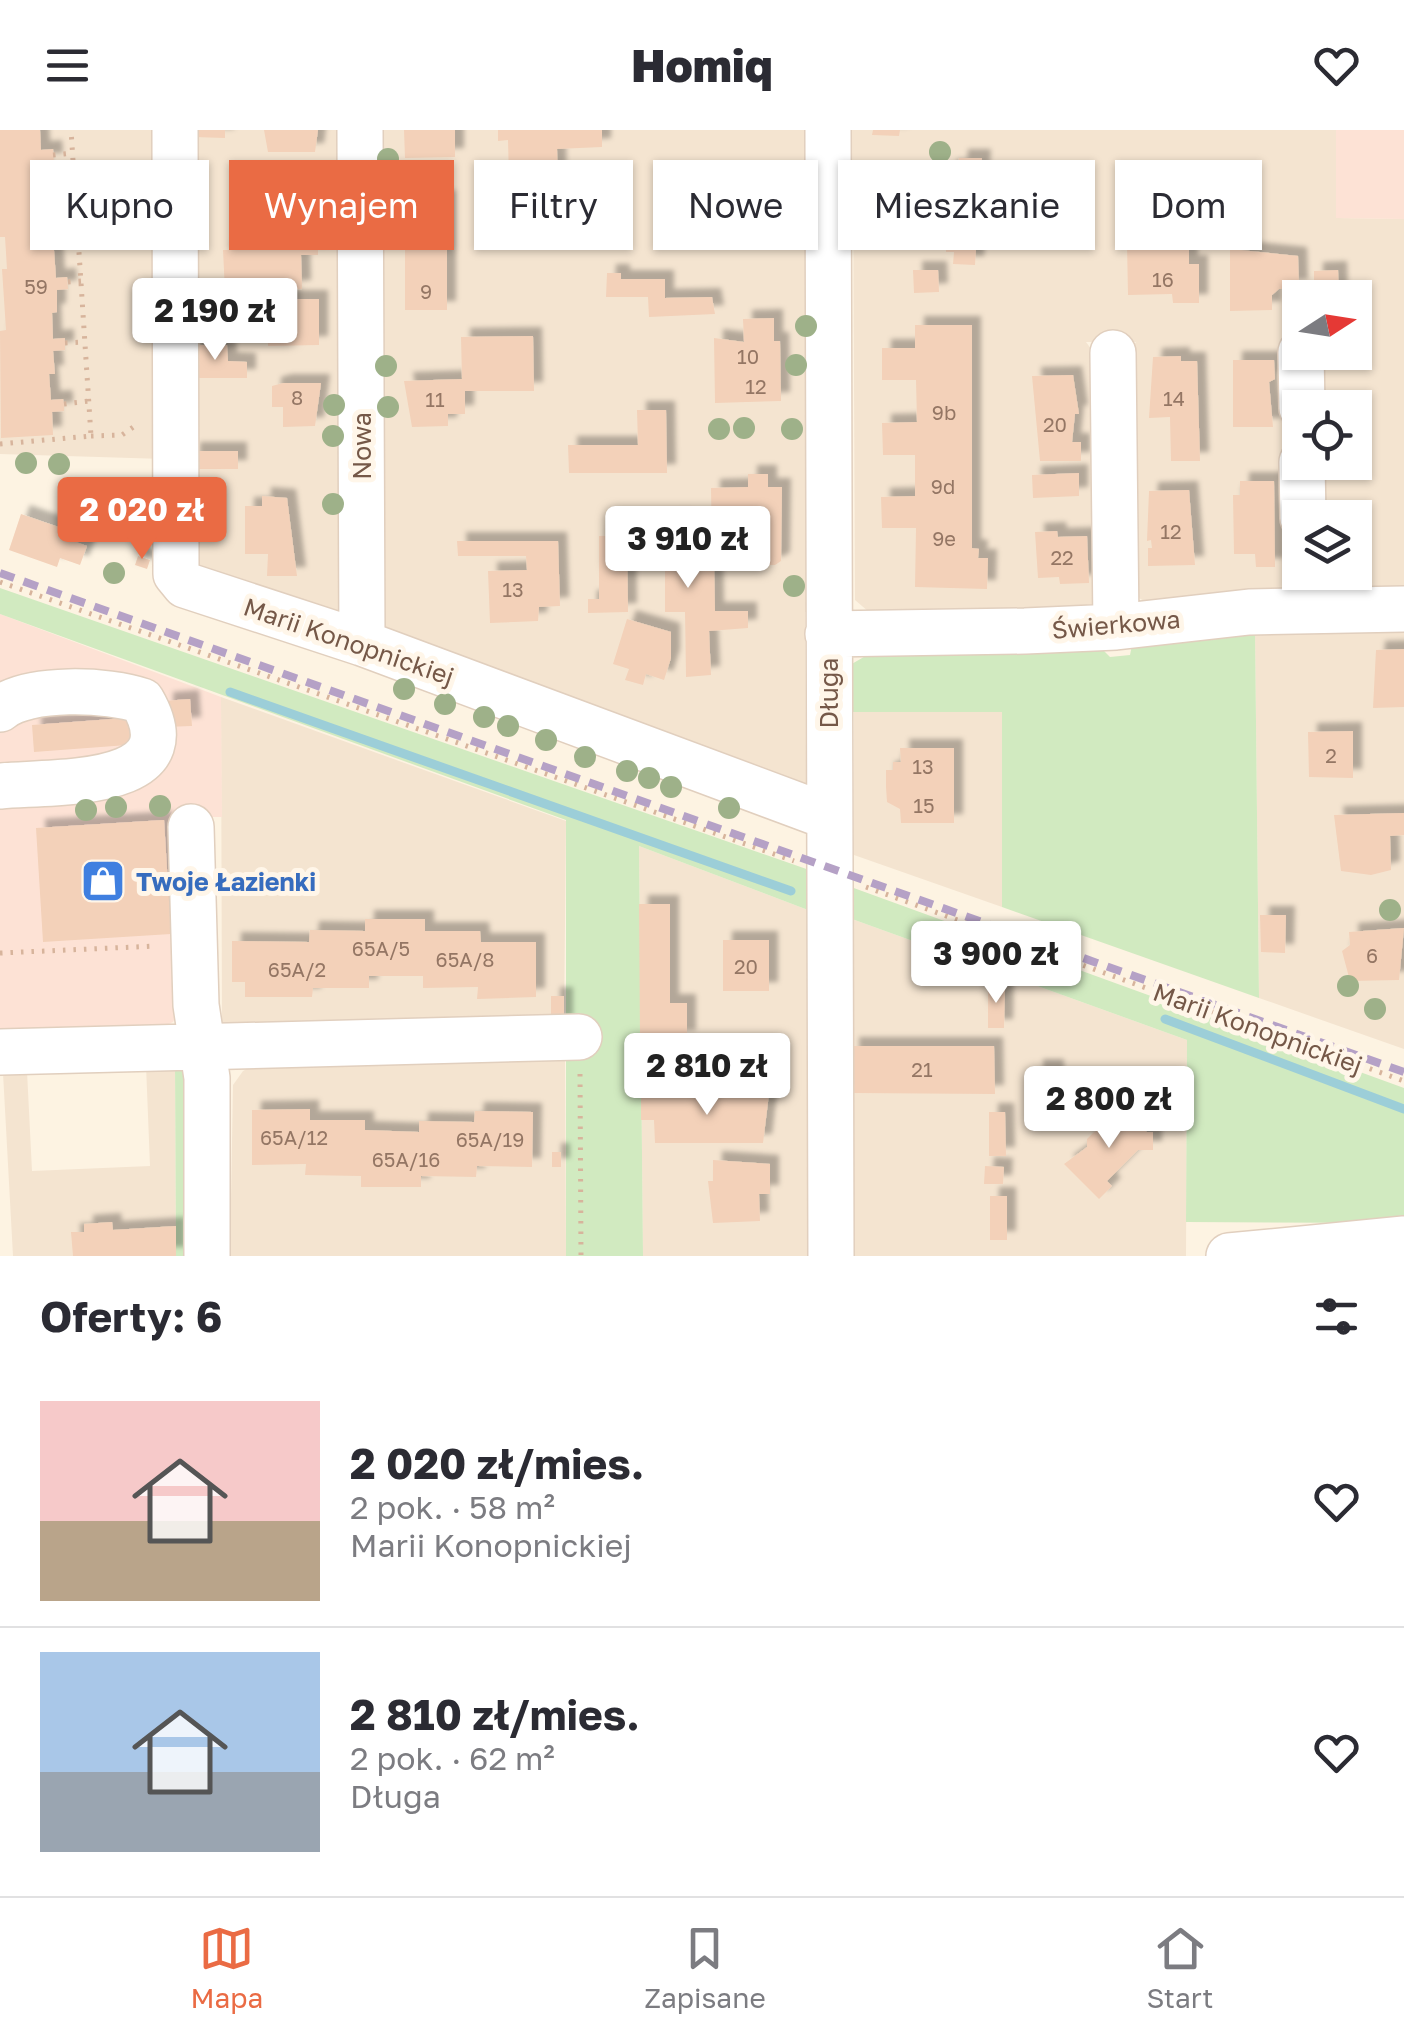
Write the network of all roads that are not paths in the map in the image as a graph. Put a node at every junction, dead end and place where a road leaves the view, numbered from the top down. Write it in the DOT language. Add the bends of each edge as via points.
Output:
graph roads {
  1 [pos="175,130"];
  2 [pos="360,130"];
  3 [pos="828,130"];
  4 [pos="1113,353"];
  5 [pos="1303,591"];
  6 [pos="1404,609"];
  7 [pos="1116,627"];
  8 [pos="828,634"];
  9 [pos="362,643"];
  10 [pos="0,709"];
  11 [pos="0,786"];
  12 [pos="829,817"];
  13 [pos="191,826"];
  14 [pos="580,1037"];
  15 [pos="204,1047"];
  16 [pos="0,1052"];
  17 [pos="1404,1239"];
  18 [pos="207,1256"];
  19 [pos="832,1256"];
  20 [pos="1229,1256"];
  1 -- 9 [label="street, Marii Konopnickiej" via="176,574 185,585"];
  2 -- 9 [label="street, Nowa"];
  3 -- 8 [label="street, Długa"];
  4 -- 7 [label="street"];
  5 -- 6 [label="street, Świerkowa"];
  5 -- 7 [label="street, Świerkowa"];
  7 -- 8 [label="street, Świerkowa"];
  8 -- 12 [label="street, Długa"];
  9 -- 12 [label="street, Marii Konopnickiej"];
  10 -- 11 [label="street" via="19,697 116,691 142,700 152,716 152,750 142,764 120,774"];
  12 -- 19 [label="street, Długa"];
  13 -- 15 [label="street" via="196,1005"];
  14 -- 15 [label="street"];
  15 -- 16 [label="street"];
  15 -- 18 [label="street"];
  17 -- 20 [label="street"];
}
